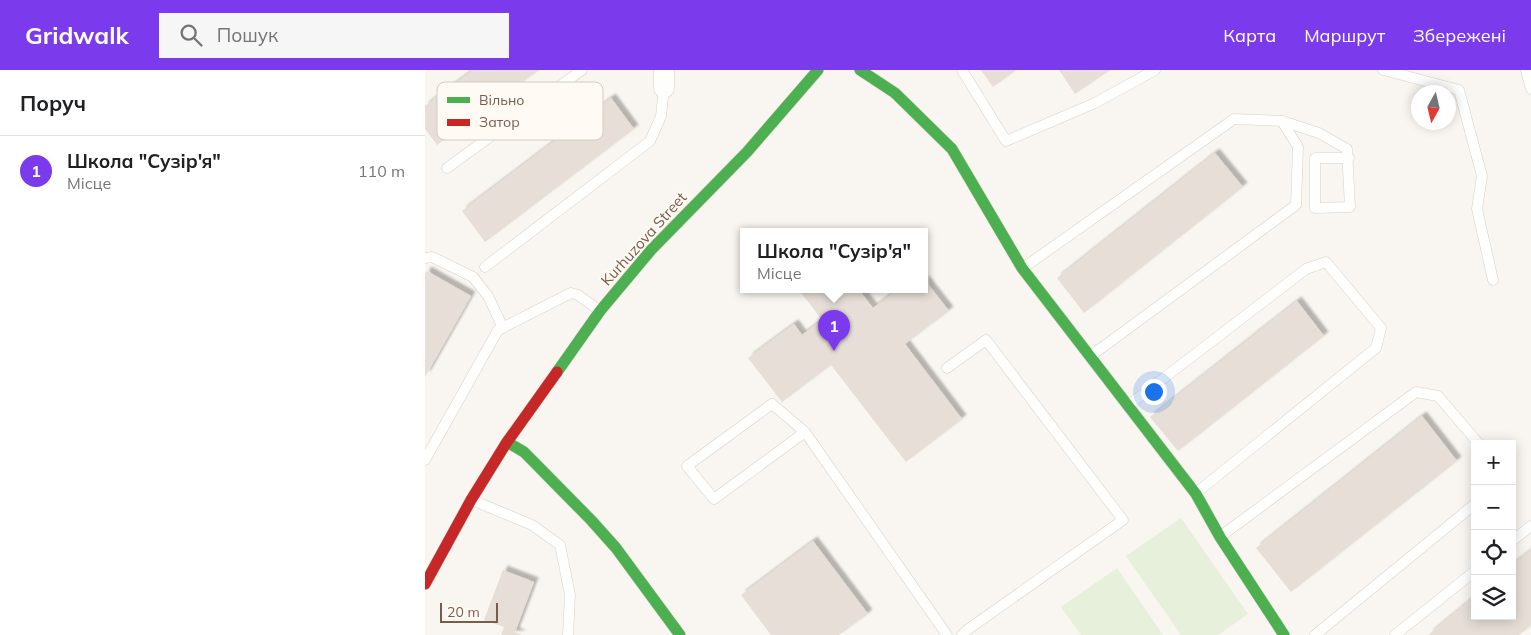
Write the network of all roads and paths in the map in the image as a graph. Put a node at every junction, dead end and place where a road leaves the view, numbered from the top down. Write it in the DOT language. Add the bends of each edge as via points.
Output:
graph roads {
  1 [pos="582,70"];
  2 [pos="818,70"];
  3 [pos="860,70"];
  4 [pos="962,70"];
  5 [pos="1155,70"];
  6 [pos="1383,70"];
  7 [pos="1526,70"];
  8 [pos="664,79"];
  9 [pos="565,82"];
  10 [pos="1531,88"];
  11 [pos="1282,121"];
  12 [pos="486,140"];
  13 [pos="1349,158"];
  14 [pos="447,168"];
  15 [pos="425,258"];
  16 [pos="485,267"];
  17 [pos="1022,268"];
  18 [pos="1493,280"];
  19 [pos="600,311"];
  20 [pos="503,328"];
  21 [pos="1091,356"];
  22 [pos="947,368"];
  23 [pos="1129,405"];
  24 [pos="805,432"];
  25 [pos="1476,440"];
  26 [pos="507,442"];
  27 [pos="425,460"];
  28 [pos="1196,494"];
  29 [pos="471,500"];
  30 [pos="1471,507"];
  31 [pos="1531,526"];
  32 [pos="1220,537"];
  33 [pos="1516,538"];
  34 [pos="1471,574"];
  35 [pos="425,584"];
  36 [pos="568,635"];
  37 [pos="680,635"];
  38 [pos="947,635"];
  39 [pos="962,635"];
  40 [pos="1284,635"];
  41 [pos="1315,635"];
  42 [pos="1395,635"];
  1 -- 9 [label="lane"];
  2 -- 19 [label="street, Kurhuzova Street" via="747,152 651,250"];
  3 -- 17 [label="street" via="895,93 953,149"];
  4 -- 5 [label="lane" via="1006,141 1095,103"];
  6 -- 18 [label="lane" via="1459,90 1482,176 1477,209"];
  7 -- 10 [label="lane"];
  8 -- 16 [label="lane" via="661,116 650,141"];
  11 -- 13 [label="lane" via="1319,133 1347,150"];
  11 -- 17 [label="lane" via="1234,119"];
  11 -- 21 [label="lane" via="1298,147 1296,205"];
  12 -- 14 [label="lane"];
  13 -- 13 [label="lane" via="1350,207 1315,208 1315,158"];
  15 -- 20 [label="lane" via="432,257 473,278 488,296"];
  17 -- 21 [label="street"];
  19 -- 20 [label="lane" via="571,294"];
  19 -- 26 [label="street, Kurhuzova Street"];
  20 -- 27 [label="lane" via="498,330"];
  21 -- 23 [label="street"];
  22 -- 39 [label="lane" via="986,340 1123,520"];
  23 -- 28 [label="street"];
  23 -- 28 [label="lane" via="1306,269 1326,262 1381,328 1376,348"];
  24 -- 24 [label="lane" via="772,404 687,466 713,499"];
  24 -- 38 [label="lane"];
  25 -- 32 [label="lane" via="1438,396 1416,392"];
  26 -- 29 [label="street, Kurhuzova Street"];
  26 -- 37 [label="street" via="524,452 591,520 616,548"];
  28 -- 32 [label="street"];
  29 -- 35 [label="street, Kurhuzova Street"];
  29 -- 36 [label="lane" via="532,525 560,545 570,595"];
  30 -- 41 [label="lane"];
  31 -- 33 [label="lane"];
  32 -- 40 [label="street"];
  34 -- 42 [label="lane"];
}
